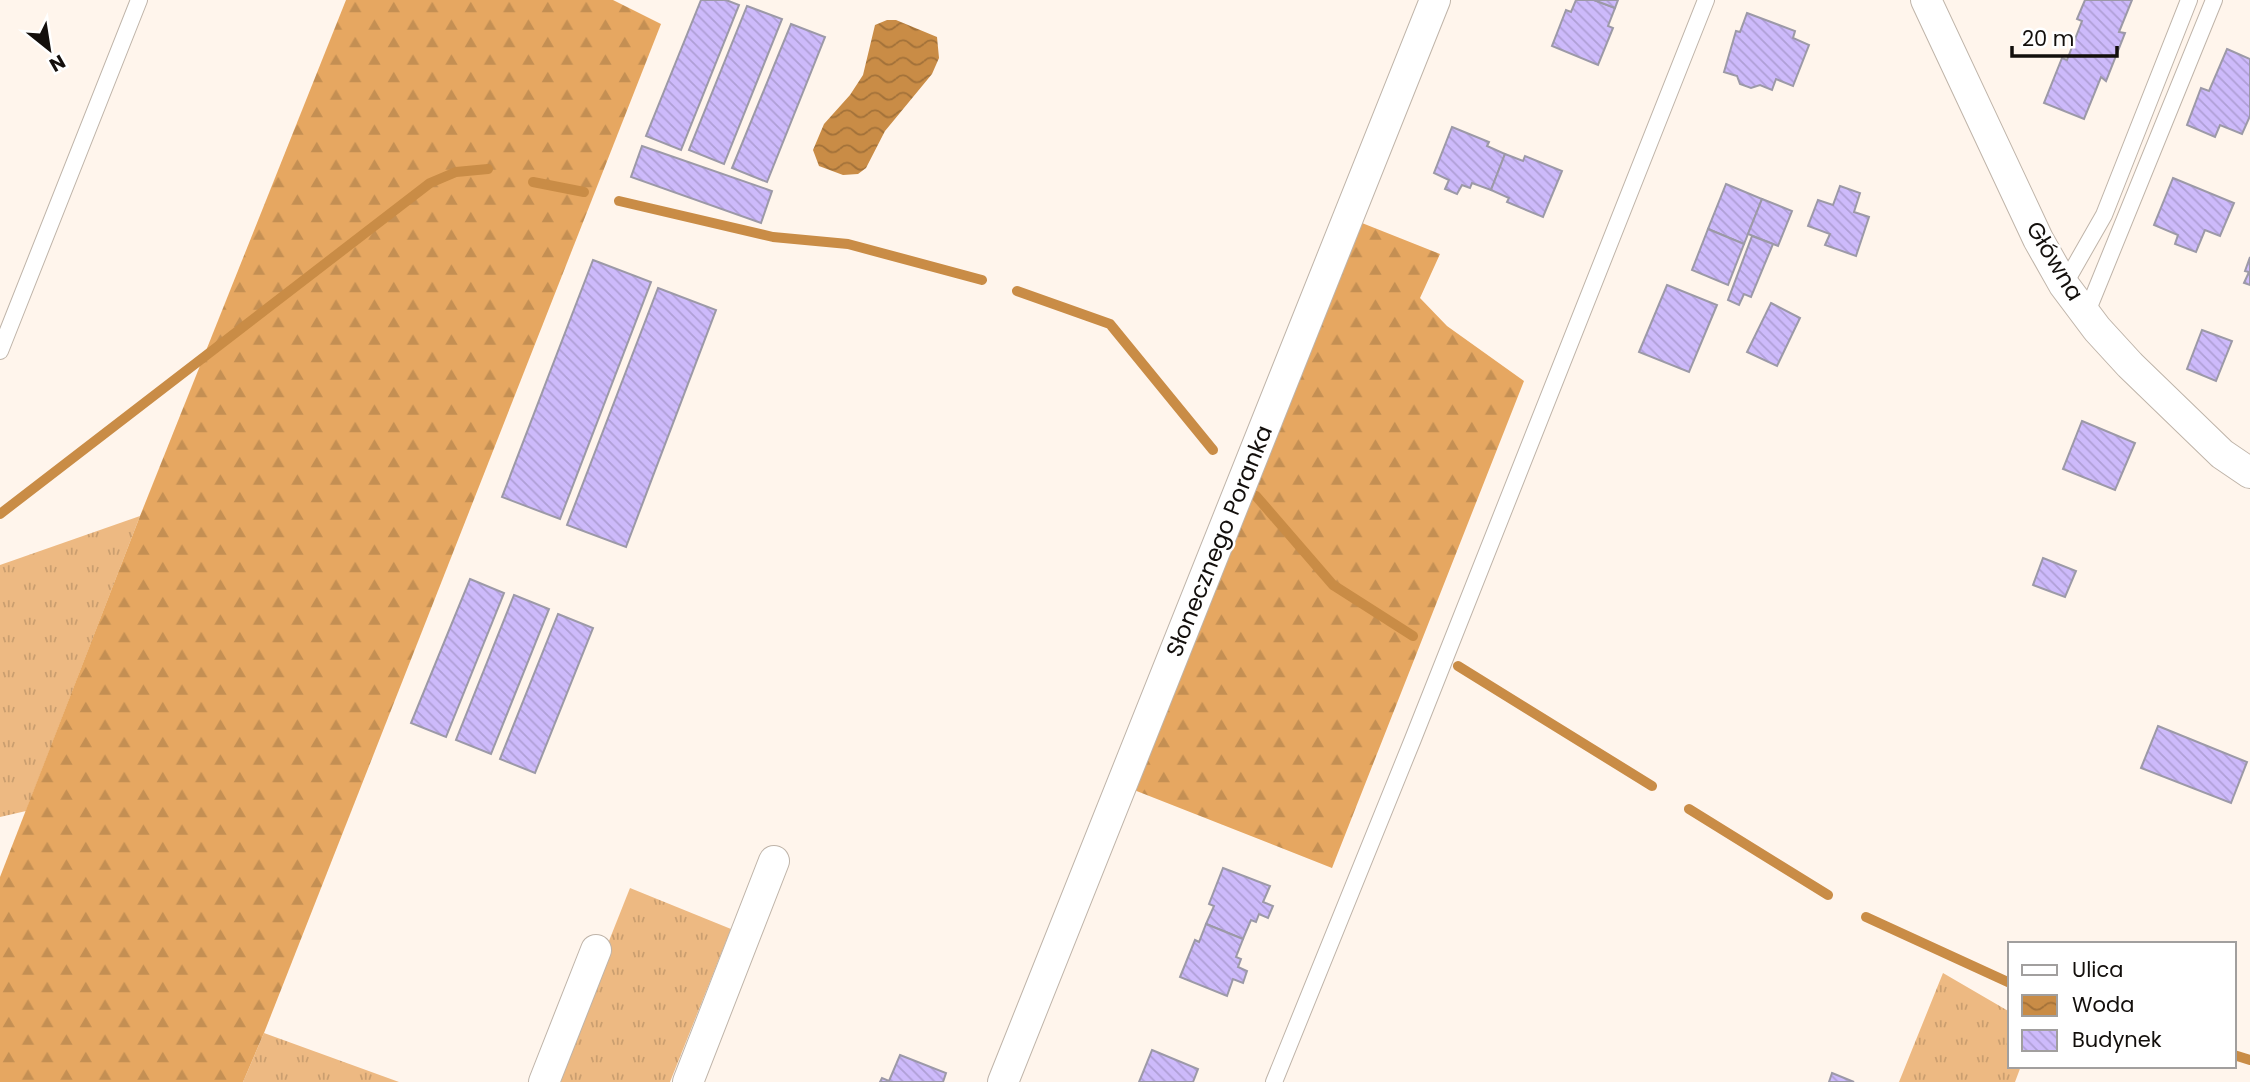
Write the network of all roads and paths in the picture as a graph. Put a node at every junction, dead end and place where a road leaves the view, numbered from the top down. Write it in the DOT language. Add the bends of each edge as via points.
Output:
graph roads {
  1 [pos="139,0"];
  2 [pos="1435,0"];
  3 [pos="1706,0"];
  4 [pos="1926,0"];
  5 [pos="2189,0"];
  6 [pos="2214,0"];
  7 [pos="2064,285"];
  8 [pos="2087,312"];
  9 [pos="0,351"];
  10 [pos="2250,473"];
  11 [pos="774,861"];
  12 [pos="596,950"];
  13 [pos="544,1082"];
  14 [pos="688,1082"];
  15 [pos="1003,1082"];
  16 [pos="1274,1082"];
  1 -- 9 [label="lane"];
  2 -- 15 [label="street, Słonecznego Poranka"];
  3 -- 16 [label="lane"];
  4 -- 7 [label="street, Główna"];
  5 -- 7 [label="lane" via="2104,215"];
  6 -- 8 [label="lane"];
  7 -- 8 [label="street, Główna"];
  8 -- 10 [label="street, Główna" via="2130,365 2222,454"];
  11 -- 14 [label="street"];
  12 -- 13 [label="street"];
}
